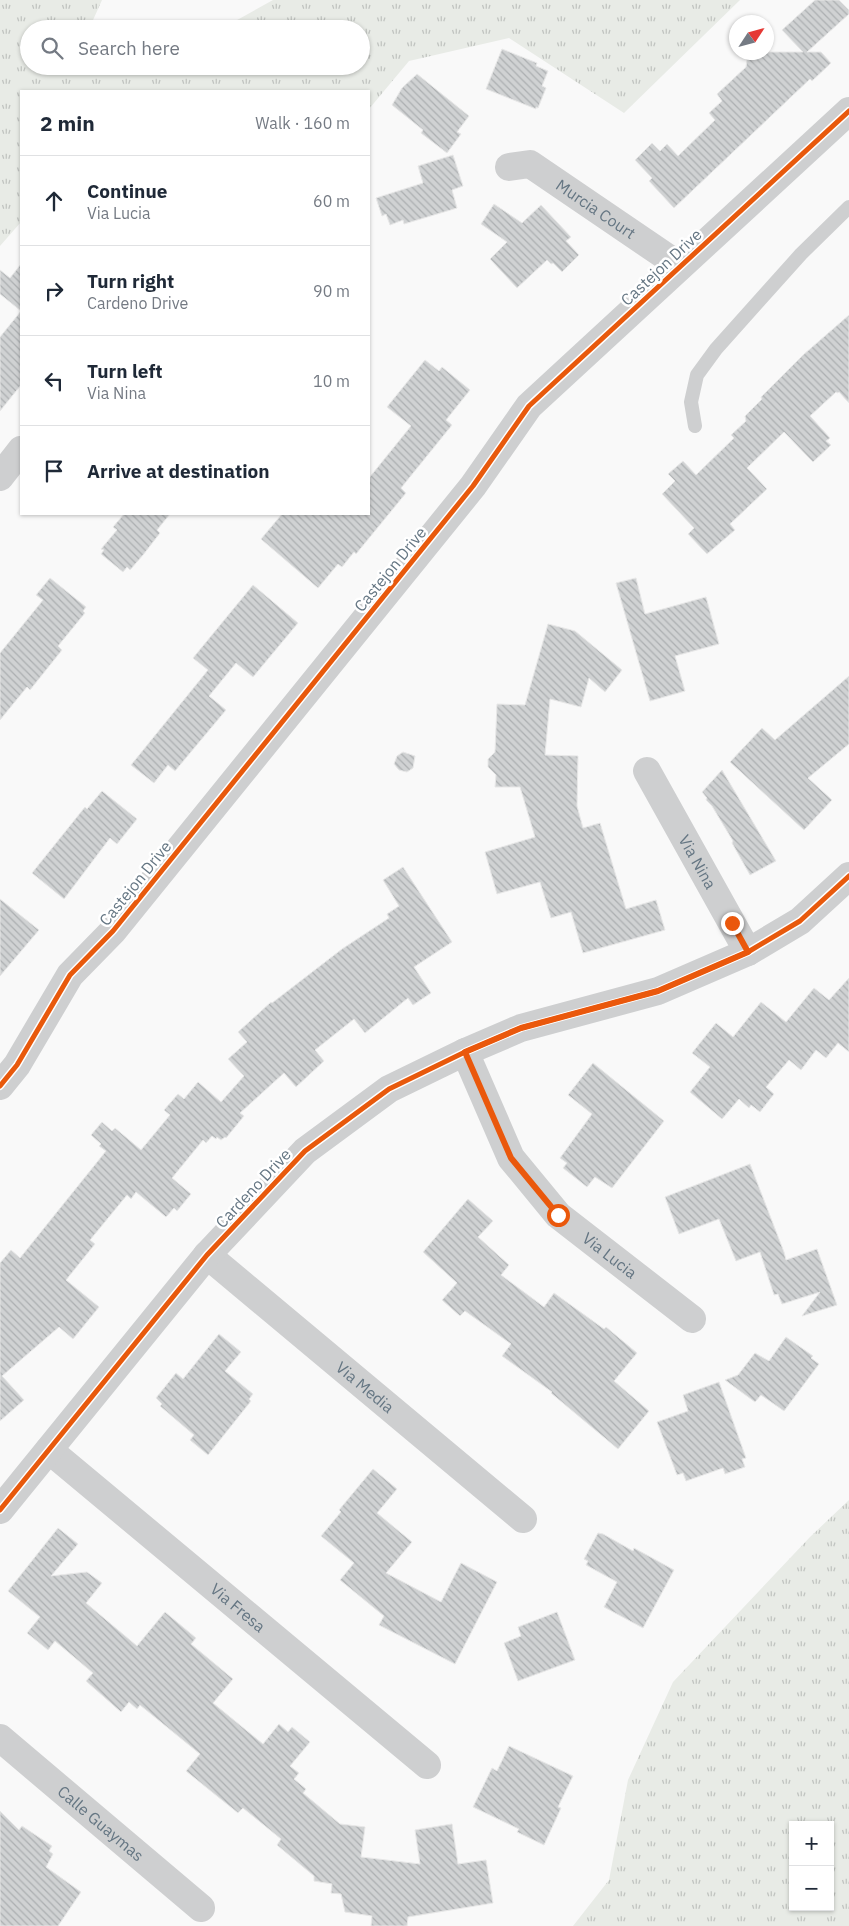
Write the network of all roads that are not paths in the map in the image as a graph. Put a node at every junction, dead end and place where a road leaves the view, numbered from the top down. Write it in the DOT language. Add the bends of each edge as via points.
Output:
graph roads {
  1 [pos="849,111"];
  2 [pos="509,167"];
  3 [pos="849,207"];
  4 [pos="680,266"];
  5 [pos="695,426"];
  6 [pos="20,451"];
  7 [pos="0,477"];
  8 [pos="647,771"];
  9 [pos="849,876"];
  10 [pos="748,952"];
  11 [pos="465,1052"];
  12 [pos="0,1086"];
  13 [pos="207,1255"];
  14 [pos="692,1319"];
  15 [pos="49,1450"];
  16 [pos="0,1510"];
  17 [pos="523,1519"];
  18 [pos="0,1738"];
  19 [pos="427,1765"];
  20 [pos="201,1908"];
  1 -- 4 [label="street, Castejon Drive"];
  2 -- 4 [label="street, Murcia Court" via="530,164"];
  3 -- 5 [label="lane" via="795,261 697,374 691,402"];
  4 -- 12 [label="street, Castejon Drive" via="529,406 473,486 113,931 70,975 17,1065"];
  6 -- 7 [label="street"];
  8 -- 10 [label="street, Via Nina"];
  9 -- 10 [label="street, Cardeno Drive" via="800,922"];
  10 -- 11 [label="street, Cardeno Drive" via="658,991 521,1028"];
  11 -- 13 [label="street, Cardeno Drive" via="389,1089 305,1151"];
  11 -- 14 [label="street, Via Lucia" via="511,1158 558,1215"];
  13 -- 15 [label="street, Cardeno Drive"];
  13 -- 17 [label="street, Via Media"];
  15 -- 16 [label="street, Cardeno Drive"];
  15 -- 19 [label="street, Via Fresa"];
  18 -- 20 [label="street, Calle Guaymas"];
}
